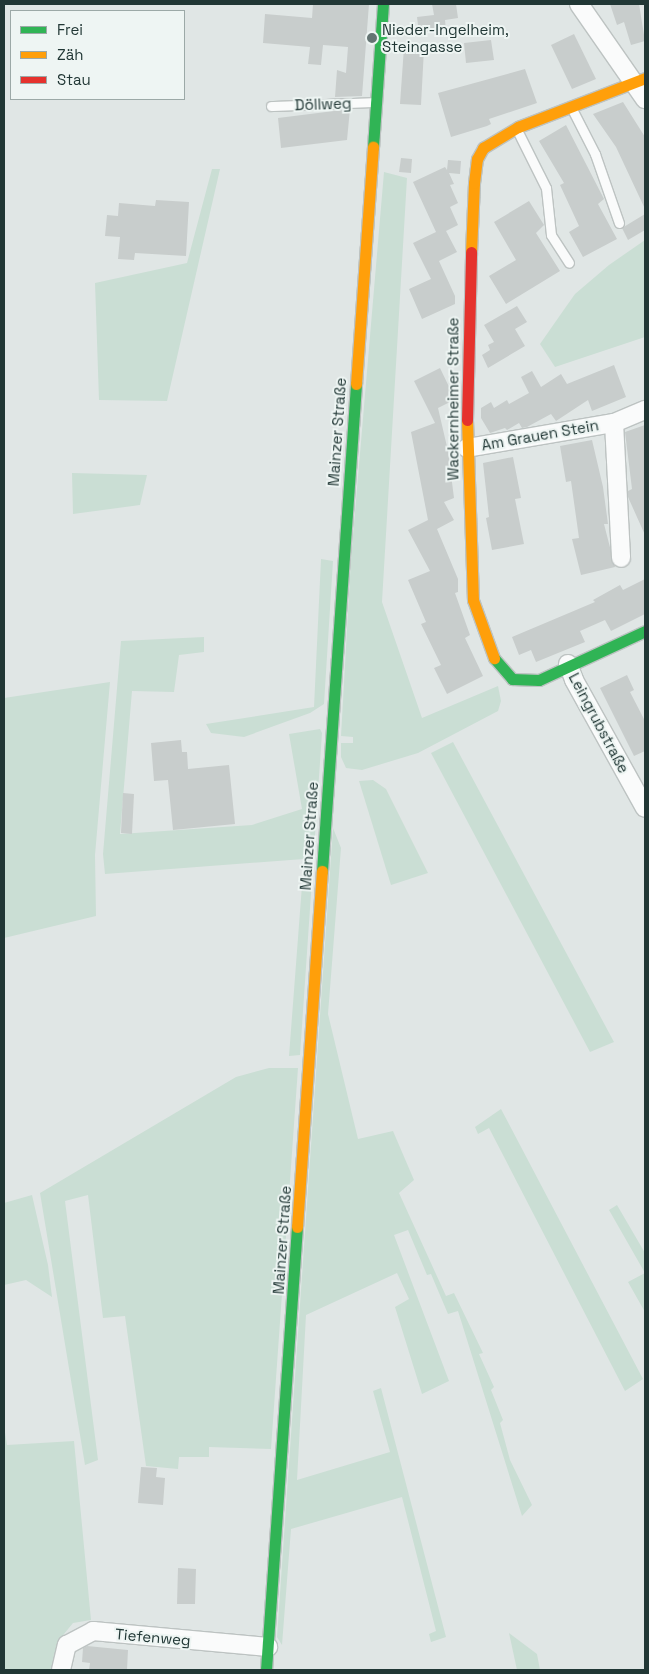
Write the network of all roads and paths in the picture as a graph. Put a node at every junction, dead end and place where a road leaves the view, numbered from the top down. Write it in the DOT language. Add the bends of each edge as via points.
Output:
graph roads {
  1 [pos="383,4"];
  2 [pos="579,4"];
  3 [pos="639,80"];
  4 [pos="645,99"];
  5 [pos="374,102"];
  6 [pos="271,106"];
  7 [pos="571,106"];
  8 [pos="516,128"];
  9 [pos="619,223"];
  10 [pos="569,263"];
  11 [pos="645,410"];
  12 [pos="614,422"];
  13 [pos="467,448"];
  14 [pos="621,558"];
  15 [pos="645,631"];
  16 [pos="568,664"];
  17 [pos="645,808"];
  18 [pos="268,1648"];
  19 [pos="61,1670"];
  20 [pos="266,1670"];
  1 -- 5 [label="main road, Mainzer Straße"];
  2 -- 3 [label="street"];
  3 -- 4 [label="street"];
  3 -- 7 [label="main road, Wackernheimer Straße"];
  5 -- 6 [label="lane, Döllweg"];
  5 -- 18 [label="main road, Mainzer Straße"];
  7 -- 8 [label="main road, Wackernheimer Straße"];
  7 -- 9 [label="lane" via="596,154"];
  8 -- 10 [label="lane" via="546,188 551,234"];
  8 -- 13 [label="main road, Wackernheimer Straße" via="495,138 477,159 466,384"];
  11 -- 12 [label="street, Am Grauen Stein"];
  12 -- 13 [label="street, Am Grauen Stein"];
  12 -- 14 [label="street, Am Grauen Stein"];
  13 -- 16 [label="main road, Wackernheimer Straße" via="473,600 492,655 512,679 539,680"];
  15 -- 16 [label="main road"];
  16 -- 17 [label="street, Leingrubstraße"];
  18 -- 19 [label="street, Tiefenweg" via="93,1631 67,1645"];
  18 -- 20 [label="main road, Mainzer Straße"];
}
